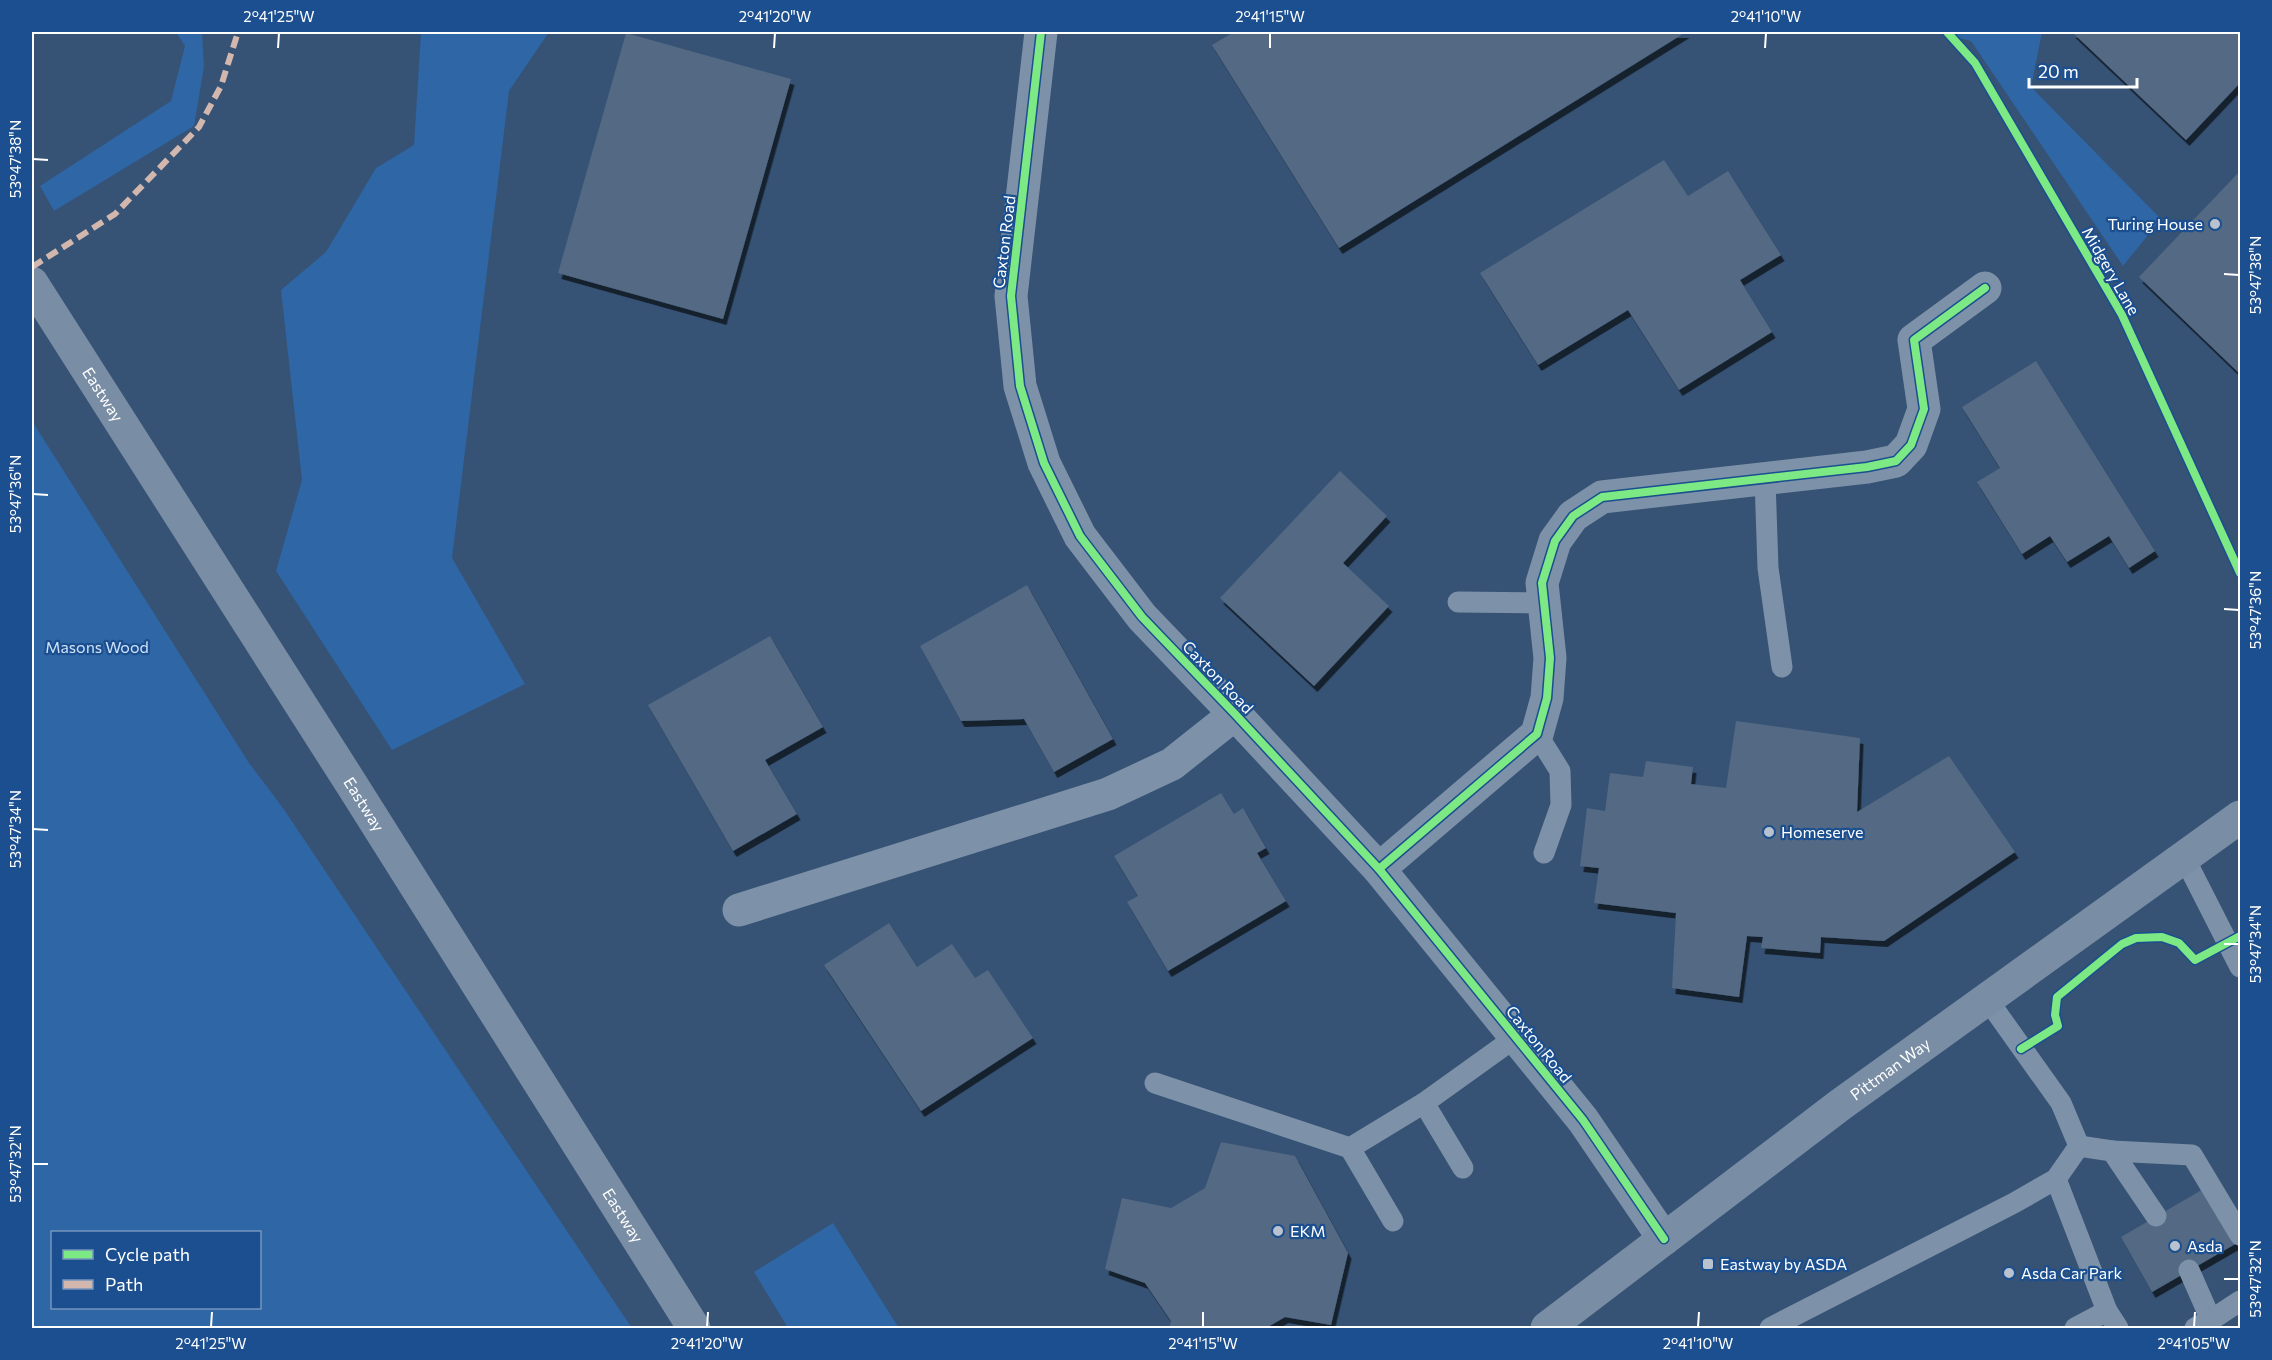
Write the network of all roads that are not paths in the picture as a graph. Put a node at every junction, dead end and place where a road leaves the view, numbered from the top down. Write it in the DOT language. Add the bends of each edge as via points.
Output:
graph roads {
  1 [pos="1041,32"];
  2 [pos="32,283"];
  3 [pos="1985,288"];
  4 [pos="1765,479"];
  5 [pos="1458,602"];
  6 [pos="1544,603"];
  7 [pos="1782,667"];
  8 [pos="1235,714"];
  9 [pos="1537,734"];
  10 [pos="2241,817"];
  11 [pos="1544,853"];
  12 [pos="2184,857"];
  13 [pos="1379,869"];
  14 [pos="739,910"];
  15 [pos="2241,967"];
  16 [pos="1987,999"];
  17 [pos="1516,1037"];
  18 [pos="1155,1083"];
  19 [pos="1424,1104"];
  20 [pos="2079,1146"];
  21 [pos="1350,1148"];
  22 [pos="2112,1151"];
  23 [pos="1463,1168"];
  24 [pos="2056,1179"];
  25 [pos="2156,1216"];
  26 [pos="1393,1221"];
  27 [pos="2241,1235"];
  28 [pos="1664,1239"];
  29 [pos="2189,1270"];
  30 [pos="2241,1301"];
  31 [pos="2113,1320"];
  32 [pos="2203,1324"];
  33 [pos="694,1329"];
  34 [pos="1546,1329"];
  35 [pos="1770,1329"];
  36 [pos="2075,1329"];
  1 -- 8 [label="street, Caxton Road" via="1011,296 1020,386 1044,463 1080,536 1142,617"];
  2 -- 33 [label="main road, Eastway"];
  3 -- 4 [label="street" via="1914,340 1924,410 1911,445 1896,461"];
  4 -- 6 [label="street" via="1602,497 1573,516 1555,541 1542,584"];
  4 -- 7 [label="lane" via="1768,568"];
  5 -- 6 [label="lane"];
  6 -- 9 [label="street" via="1550,658 1547,698"];
  8 -- 13 [label="street, Caxton Road"];
  8 -- 14 [label="street" via="1172,764 1108,794"];
  9 -- 11 [label="lane" via="1560,771 1561,805"];
  9 -- 13 [label="street"];
  10 -- 12 [label="main road, Pittman Way"];
  12 -- 15 [label="lane"];
  12 -- 16 [label="main road, Pittman Way"];
  13 -- 17 [label="street, Caxton Road"];
  16 -- 20 [label="lane" via="2061,1102"];
  16 -- 28 [label="main road, Pittman Way"];
  17 -- 19 [label="lane"];
  17 -- 28 [label="street, Caxton Road" via="1583,1120"];
  18 -- 21 [label="lane"];
  19 -- 21 [label="lane"];
  19 -- 23 [label="lane"];
  20 -- 22 [label="lane"];
  20 -- 24 [label="lane"];
  21 -- 26 [label="lane"];
  22 -- 25 [label="lane"];
  22 -- 27 [label="lane" via="2192,1155"];
  24 -- 31 [label="lane"];
  24 -- 35 [label="lane"];
  28 -- 34 [label="main road, Pittman Way"];
  29 -- 32 [label="lane"];
  30 -- 32 [label="lane"];
  31 -- 36 [label="lane"];
}
